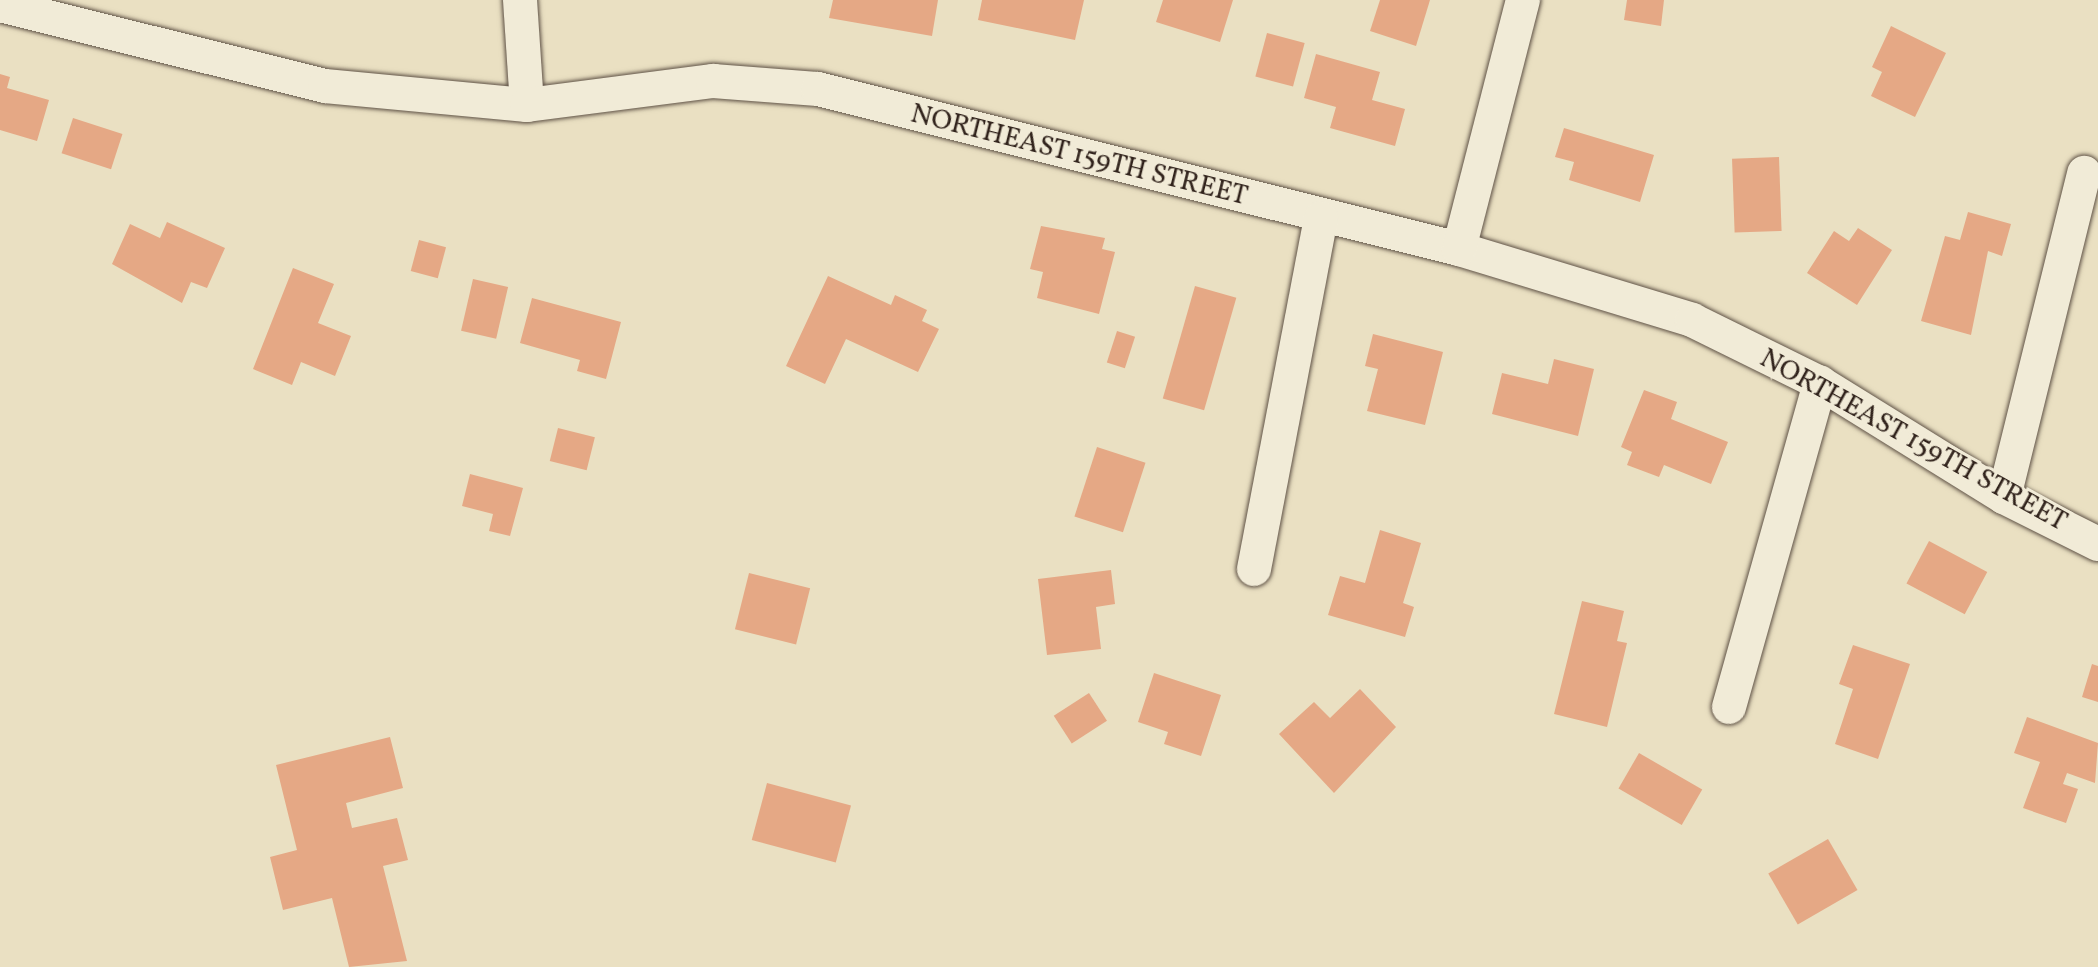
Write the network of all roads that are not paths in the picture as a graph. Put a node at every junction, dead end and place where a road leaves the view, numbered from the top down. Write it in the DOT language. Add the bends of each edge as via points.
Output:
graph roads {
  1 [pos="520,0"];
  2 [pos="1523,0"];
  3 [pos="0,5"];
  4 [pos="527,105"];
  5 [pos="2084,173"];
  6 [pos="1321,218"];
  7 [pos="1459,249"];
  8 [pos="1820,383"];
  9 [pos="2004,497"];
  10 [pos="2098,544"];
  11 [pos="1254,569"];
  12 [pos="1729,707"];
  1 -- 4 [label="street"];
  2 -- 7 [label="street"];
  3 -- 4 [label="street, NORTHEAST 159TH STREET" via="325,86"];
  4 -- 6 [label="street, NORTHEAST 159TH STREET" via="713,81 818,89"];
  5 -- 9 [label="street"];
  6 -- 7 [label="street, NORTHEAST 159TH STREET"];
  6 -- 11 [label="street"];
  7 -- 8 [label="street, NORTHEAST 159TH STREET" via="1692,320"];
  8 -- 9 [label="street, NORTHEAST 159TH STREET"];
  8 -- 12 [label="street"];
  9 -- 10 [label="street, NORTHEAST 159TH STREET"];
}
